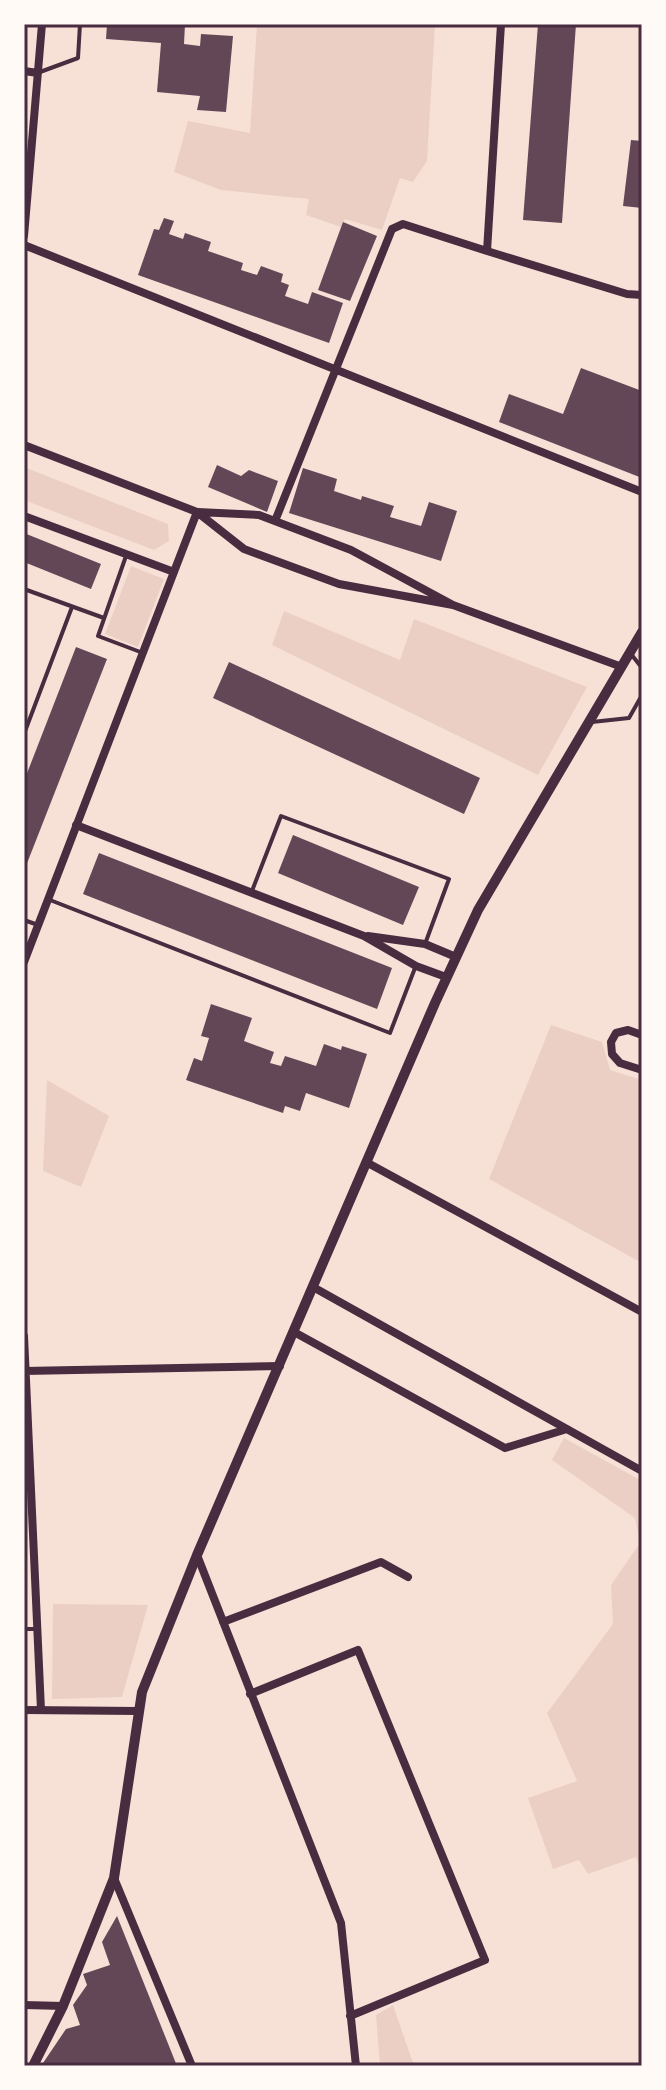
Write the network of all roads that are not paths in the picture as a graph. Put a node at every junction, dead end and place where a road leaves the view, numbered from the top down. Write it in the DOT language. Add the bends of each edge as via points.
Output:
graph roads {
  1 [pos="42,24"];
  2 [pos="80,24"];
  3 [pos="501,24"];
  4 [pos="24,71"];
  5 [pos="38,73"];
  6 [pos="24,236"];
  7 [pos="24,245"];
  8 [pos="487,251"];
  9 [pos="642,295"];
  10 [pos="336,370"];
  11 [pos="24,445"];
  12 [pos="642,492"];
  13 [pos="197,512"];
  14 [pos="24,516"];
  15 [pos="275,521"];
  16 [pos="127,555"];
  17 [pos="174,572"];
  18 [pos="24,589"];
  19 [pos="453,605"];
  20 [pos="72,607"];
  21 [pos="104,618"];
  22 [pos="642,632"];
  23 [pos="143,653"];
  24 [pos="630,653"];
  25 [pos="622,667"];
  26 [pos="642,668"];
  27 [pos="642,695"];
  28 [pos="589,722"];
  29 [pos="24,734"];
  30 [pos="76,825"];
  31 [pos="252,893"];
  32 [pos="48,899"];
  33 [pos="24,920"];
  34 [pos="38,925"];
  35 [pos="364,936"];
  36 [pos="425,944"];
  37 [pos="456,957"];
  38 [pos="24,962"];
  39 [pos="416,966"];
  40 [pos="446,977"];
  41 [pos="642,1035"];
  42 [pos="642,1070"];
  43 [pos="366,1162"];
  44 [pos="313,1287"];
  45 [pos="642,1312"];
  46 [pos="294,1332"];
  47 [pos="24,1336"];
  48 [pos="280,1366"];
  49 [pos="25,1371"];
  50 [pos="567,1429"];
  51 [pos="642,1471"];
  52 [pos="197,1555"];
  53 [pos="408,1577"];
  54 [pos="223,1622"];
  55 [pos="24,1629"];
  56 [pos="37,1629"];
  57 [pos="250,1694"];
  58 [pos="24,1710"];
  59 [pos="41,1710"];
  60 [pos="138,1711"];
  61 [pos="114,1878"];
  62 [pos="24,2005"];
  63 [pos="63,2006"];
  64 [pos="350,2016"];
  65 [pos="33,2066"];
  66 [pos="192,2066"];
  67 [pos="356,2066"];
  1 -- 5 [label="street"];
  2 -- 5 [label="lane" via="78,58"];
  3 -- 8 [label="street"];
  4 -- 5 [label="street"];
  5 -- 6 [label="street"];
  7 -- 10 [label="street"];
  8 -- 9 [label="street"];
  8 -- 10 [label="street" via="403,224 392,229"];
  10 -- 12 [label="street"];
  10 -- 15 [label="street"];
  11 -- 13 [label="street"];
  13 -- 15 [label="street" via="259,515"];
  13 -- 17 [label="street"];
  13 -- 19 [label="street" via="244,549 339,584"];
  14 -- 16 [label="street"];
  15 -- 19 [label="street" via="351,550"];
  16 -- 17 [label="street"];
  16 -- 21 [label="lane"];
  17 -- 23 [label="street"];
  18 -- 20 [label="lane"];
  19 -- 25 [label="street"];
  20 -- 21 [label="lane"];
  20 -- 29 [label="lane"];
  21 -- 23 [label="lane" via="98,636"];
  22 -- 24 [label="street"];
  23 -- 30 [label="street"];
  24 -- 25 [label="street"];
  24 -- 26 [label="lane"];
  25 -- 28 [label="street"];
  27 -- 28 [label="lane" via="629,718"];
  28 -- 37 [label="street" via="478,910"];
  30 -- 31 [label="street"];
  30 -- 32 [label="street"];
  31 -- 35 [label="street"];
  31 -- 36 [label="lane" via="281,816 449,879"];
  32 -- 34 [label="street"];
  32 -- 39 [label="lane" via="390,1033"];
  33 -- 34 [label="lane"];
  34 -- 38 [label="street"];
  35 -- 36 [label="street"];
  35 -- 39 [label="street"];
  36 -- 37 [label="street"];
  37 -- 40 [label="street"];
  39 -- 40 [label="street"];
  40 -- 43 [label="street"];
  41 -- 42 [label="street" via="628,1030 616,1033 611,1042 620,1063"];
  43 -- 44 [label="street"];
  43 -- 45 [label="street"];
  44 -- 46 [label="street"];
  44 -- 50 [label="street"];
  46 -- 48 [label="street"];
  46 -- 50 [label="street" via="505,1448"];
  47 -- 49 [label="street"];
  48 -- 49 [label="street"];
  48 -- 52 [label="street"];
  49 -- 56 [label="street"];
  50 -- 51 [label="street"];
  52 -- 54 [label="street"];
  52 -- 60 [label="street"];
  53 -- 54 [label="street" via="381,1562"];
  54 -- 57 [label="street"];
  55 -- 56 [label="lane"];
  56 -- 59 [label="street"];
  57 -- 64 [label="street" via="341,1923"];
  57 -- 64 [label="street" via="358,1650 485,1960"];
  58 -- 59 [label="street"];
  59 -- 60 [label="street"];
  60 -- 61 [label="street"];
  61 -- 63 [label="street"];
  61 -- 66 [label="street"];
  62 -- 63 [label="street"];
  63 -- 65 [label="street"];
  64 -- 67 [label="street"];
}
